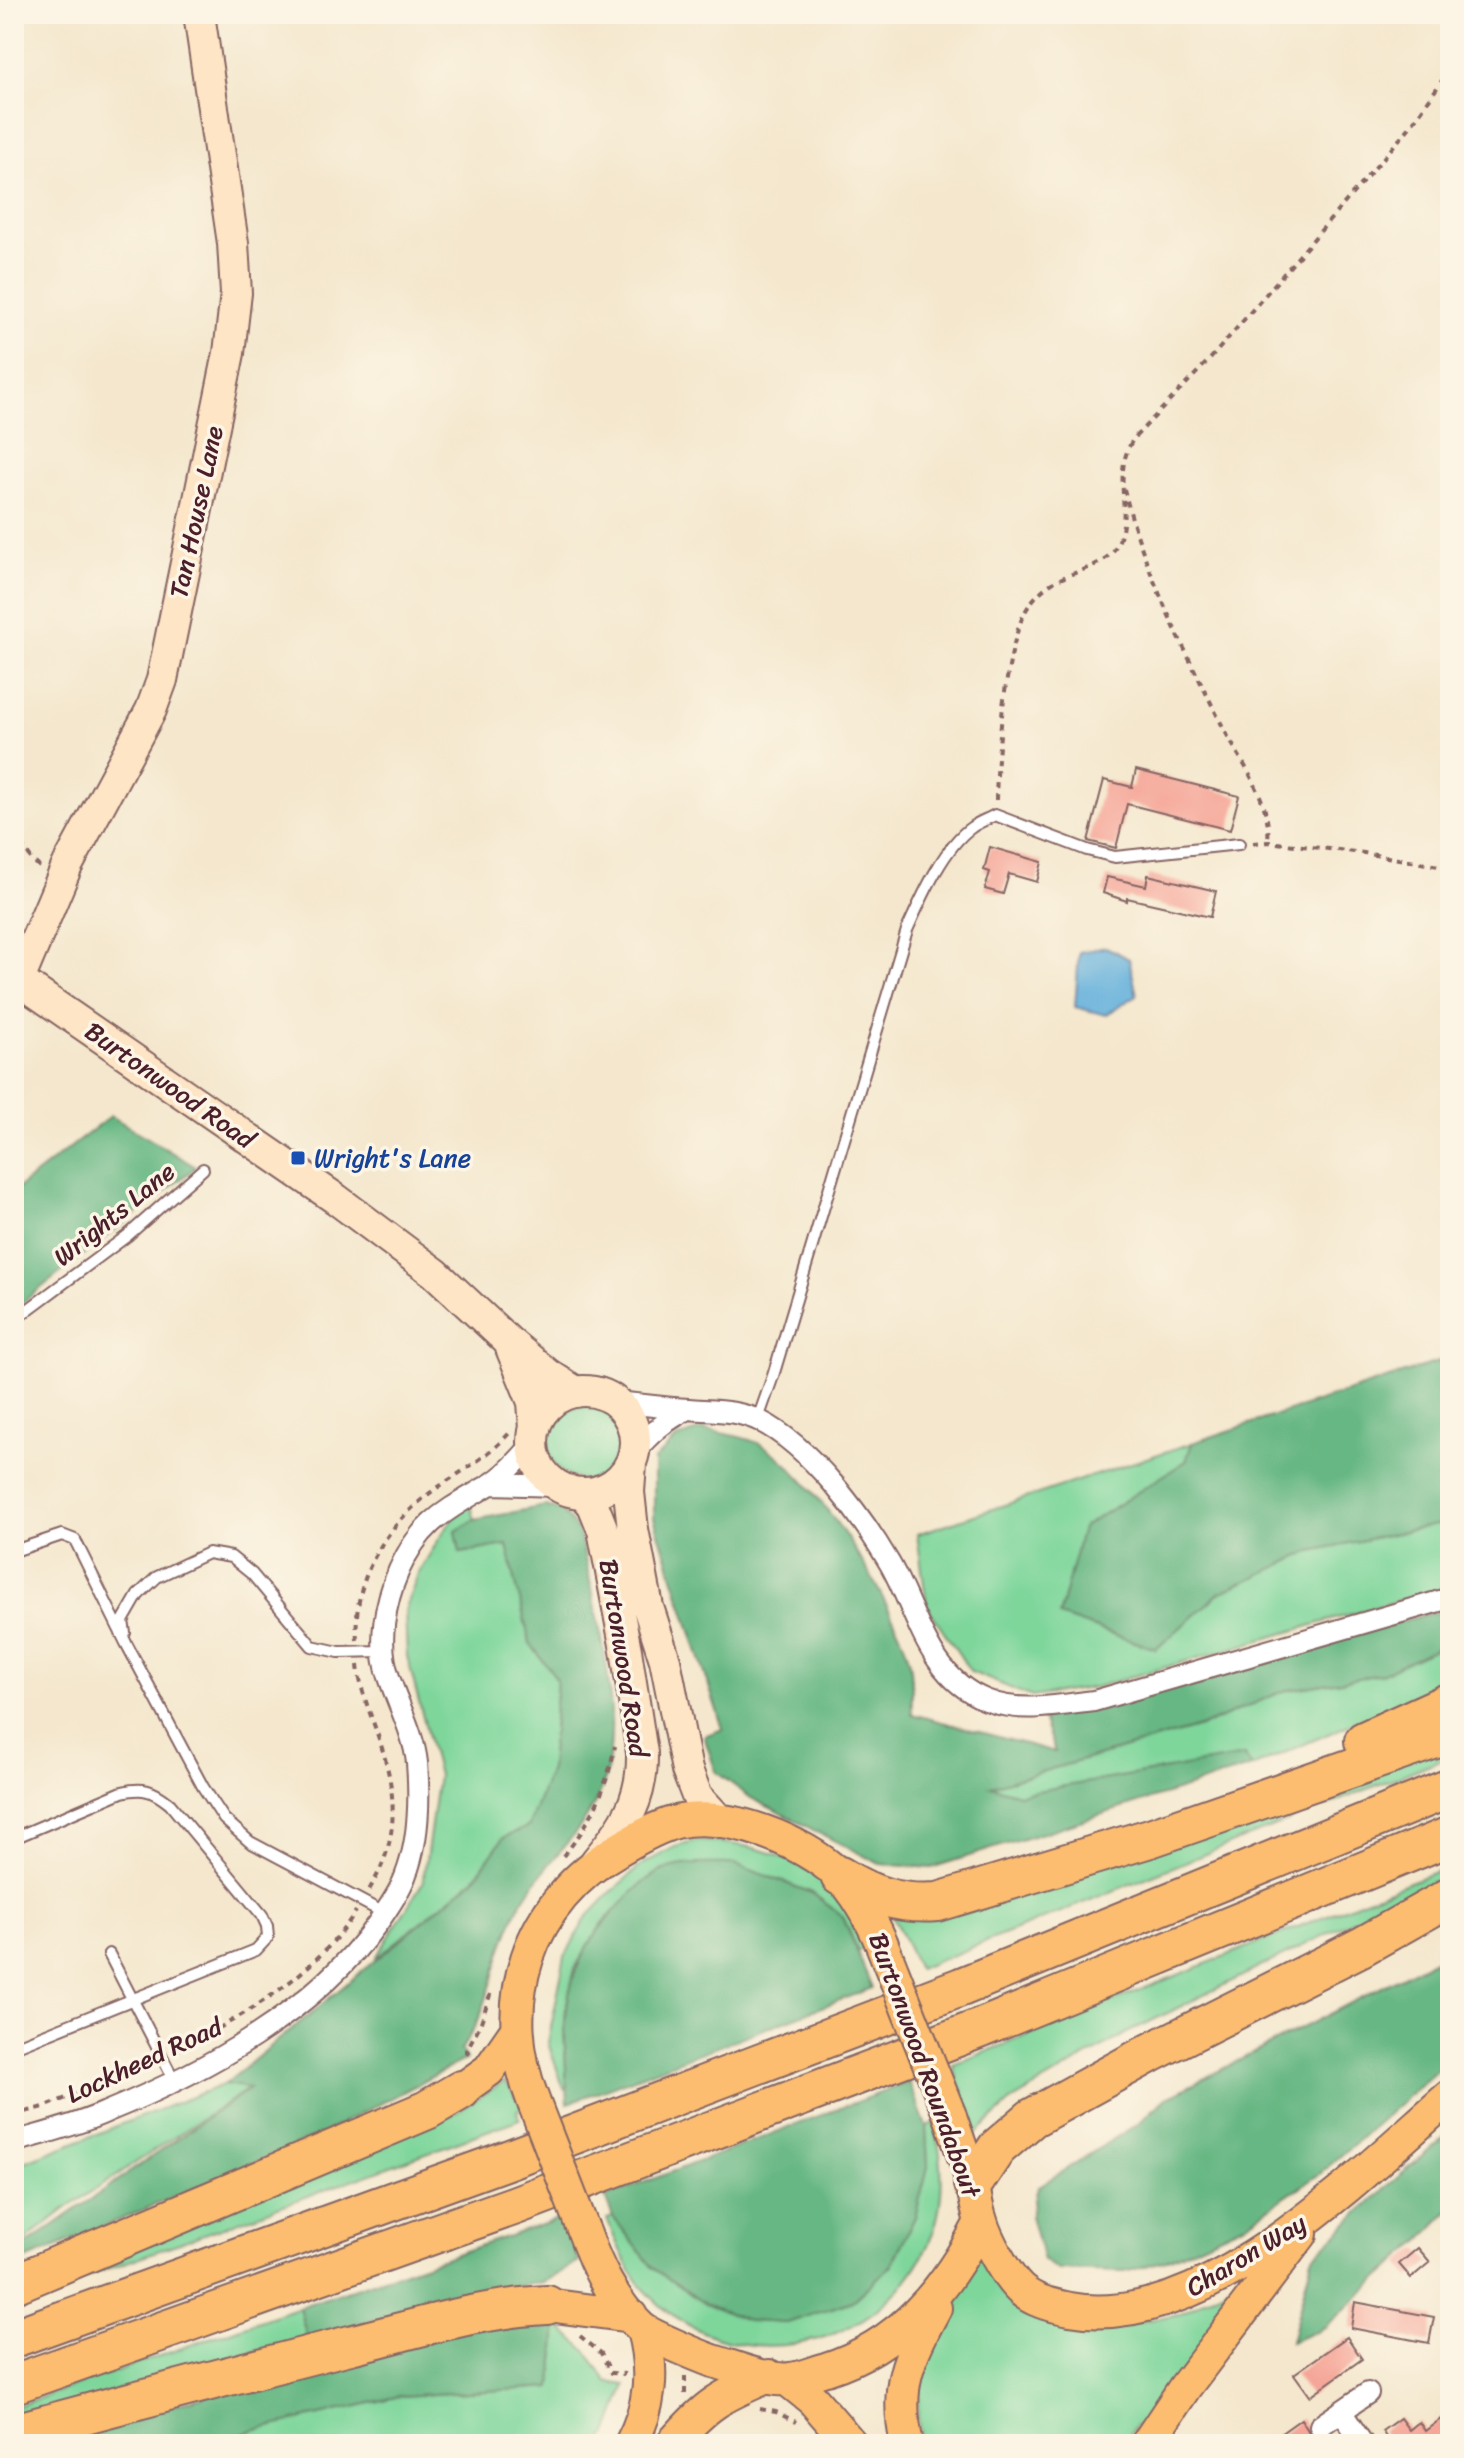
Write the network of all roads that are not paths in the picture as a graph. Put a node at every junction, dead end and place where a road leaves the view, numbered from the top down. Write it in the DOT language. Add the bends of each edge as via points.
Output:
graph roads {
  1 [pos="199,14"];
  2 [pos="1239,844"];
  3 [pos="16,978"];
  4 [pos="203,1169"];
  5 [pos="14,1320"];
  6 [pos="508,1341"];
  7 [pos="576,1392"];
  8 [pos="616,1402"];
  9 [pos="688,1409"];
  10 [pos="758,1419"];
  11 [pos="534,1437"];
  12 [pos="632,1458"];
  13 [pos="491,1484"];
  14 [pos="570,1489"];
  15 [pos="14,1551"];
  16 [pos="1450,1598"];
  17 [pos="126,1643"];
  18 [pos="384,1651"];
  19 [pos="1450,1702"];
  20 [pos="1450,1734"];
  21 [pos="1450,1788"];
  22 [pos="721,1822"];
  23 [pos="1450,1836"];
  24 [pos="14,1838"];
  25 [pos="1150,1838"];
  26 [pos="594,1863"];
  27 [pos="840,1876"];
  28 [pos="1450,1897"];
  29 [pos="384,1913"];
  30 [pos="109,1954"];
  31 [pos="130,2000"];
  32 [pos="516,2031"];
  33 [pos="14,2047"];
  34 [pos="174,2080"];
  35 [pos="461,2090"];
  36 [pos="1450,2096"];
  37 [pos="14,2142"];
  38 [pos="973,2184"];
  39 [pos="1316,2213"];
  40 [pos="981,2222"];
  41 [pos="960,2263"];
  42 [pos="14,2284"];
  43 [pos="547,2305"];
  44 [pos="637,2323"];
  45 [pos="14,2338"];
  46 [pos="779,2378"];
  47 [pos="14,2384"];
  48 [pos="1368,2393"];
  49 [pos="1341,2411"];
  50 [pos="1320,2426"];
  51 [pos="14,2433"];
  52 [pos="631,2444"];
  53 [pos="672,2444"];
  54 [pos="851,2444"];
  55 [pos="907,2444"];
  56 [pos="1147,2444"];
  57 [pos="1363,2444"];
  1 -- 3 [label="street, Tan House Lane" via="233,243 236,293 229,353 162,680"];
  2 -- 10 [label="lane" via="1115,857 995,815 970,828 954,846 907,930"];
  3 -- 6 [label="street, Burtonwood Road" via="336,1199 435,1273"];
  4 -- 5 [label="lane, Wrights Lane" via="127,1236"];
  6 -- 7 [label="street, Burtonwood Road"];
  6 -- 11 [label="street, Burtonwood Road" via="530,1391"];
  7 -- 8 [label="street" via="590,1391"];
  7 -- 11 [label="street" via="550,1405 540,1416"];
  8 -- 9 [label="street"];
  8 -- 12 [label="street" via="632,1425"];
  9 -- 10 [label="street"];
  9 -- 12 [label="street" via="650,1433"];
  10 -- 16 [label="street" via="800,1450 850,1506 889,1562 935,1659 987,1700 1033,1709 1094,1701"];
  11 -- 13 [label="street, Lockheed Road"];
  11 -- 14 [label="street" via="540,1468"];
  12 -- 14 [label="street" via="613,1484 599,1491"];
  12 -- 22 [label="street, Burtonwood Road" via="633,1529 687,1770 697,1796"];
  13 -- 14 [label="street"];
  13 -- 18 [label="street, Lockheed Road" via="441,1513 408,1552 390,1594"];
  14 -- 26 [label="street, Burtonwood Road" via="593,1505 603,1530 642,1753 635,1804"];
  15 -- 17 [label="lane" via="62,1535 75,1540"];
  17 -- 18 [label="lane" via="123,1621 138,1595 157,1577 208,1553 231,1557 252,1574 312,1646 339,1652"];
  17 -- 29 [label="lane" via="224,1819 250,1842"];
  18 -- 29 [label="street, Lockheed Road" via="417,1760 418,1824 405,1878"];
  19 -- 25 [label="highway"];
  20 -- 25 [label="highway"];
  21 -- 45 [label="highway" via="917,2004 507,2160"];
  22 -- 26 [label="main road, Burtonwood Roundabout" via="677,1822"];
  22 -- 27 [label="main road, Burtonwood Roundabout" via="796,1845"];
  23 -- 47 [label="highway" via="981,2028 516,2205"];
  24 -- 31 [label="lane" via="122,1792 156,1792 262,1915 268,1937 256,1950"];
  25 -- 27 [label="highway" via="938,1902 885,1899"];
  26 -- 32 [label="main road, Burtonwood Roundabout" via="560,1897 535,1938 521,1983"];
  27 -- 38 [label="main road, Burtonwood Roundabout, bridge" via="881,1942"];
  28 -- 38 [label="highway" via="1032,2118 997,2148"];
  29 -- 34 [label="street, Lockheed Road" via="317,1990 213,2061"];
  30 -- 31 [label="lane"];
  31 -- 33 [label="lane"];
  31 -- 34 [label="lane"];
  32 -- 35 [label="main road" via="489,2070"];
  32 -- 44 [label="main road, Burtonwood Roundabout, bridge" via="521,2069 598,2269"];
  34 -- 37 [label="street, Lockheed Road" via="105,2113"];
  35 -- 42 [label="highway" via="427,2110"];
  36 -- 39 [label="main road, Charon Way"];
  38 -- 40 [label="main road, Burtonwood Roundabout"];
  39 -- 40 [label="main road, Charon Way" via="1192,2290 1116,2311 1045,2304 1020,2289"];
  39 -- 56 [label="main road, Charon Way"];
  40 -- 41 [label="main road, Burtonwood Roundabout"];
  41 -- 46 [label="main road, Burtonwood Roundabout" via="923,2309 881,2344 846,2362"];
  41 -- 55 [label="main road" via="920,2336 901,2387"];
  43 -- 44 [label="main road"];
  43 -- 51 [label="highway" via="463,2317"];
  44 -- 46 [label="main road" via="706,2358"];
  44 -- 52 [label="main road" via="650,2360 649,2390"];
  46 -- 53 [label="main road, Burtonwood Roundabout" via="711,2403"];
  46 -- 54 [label="main road" via="813,2400"];
  48 -- 49 [label="street"];
  49 -- 50 [label="street"];
  49 -- 57 [label="street"];
}
